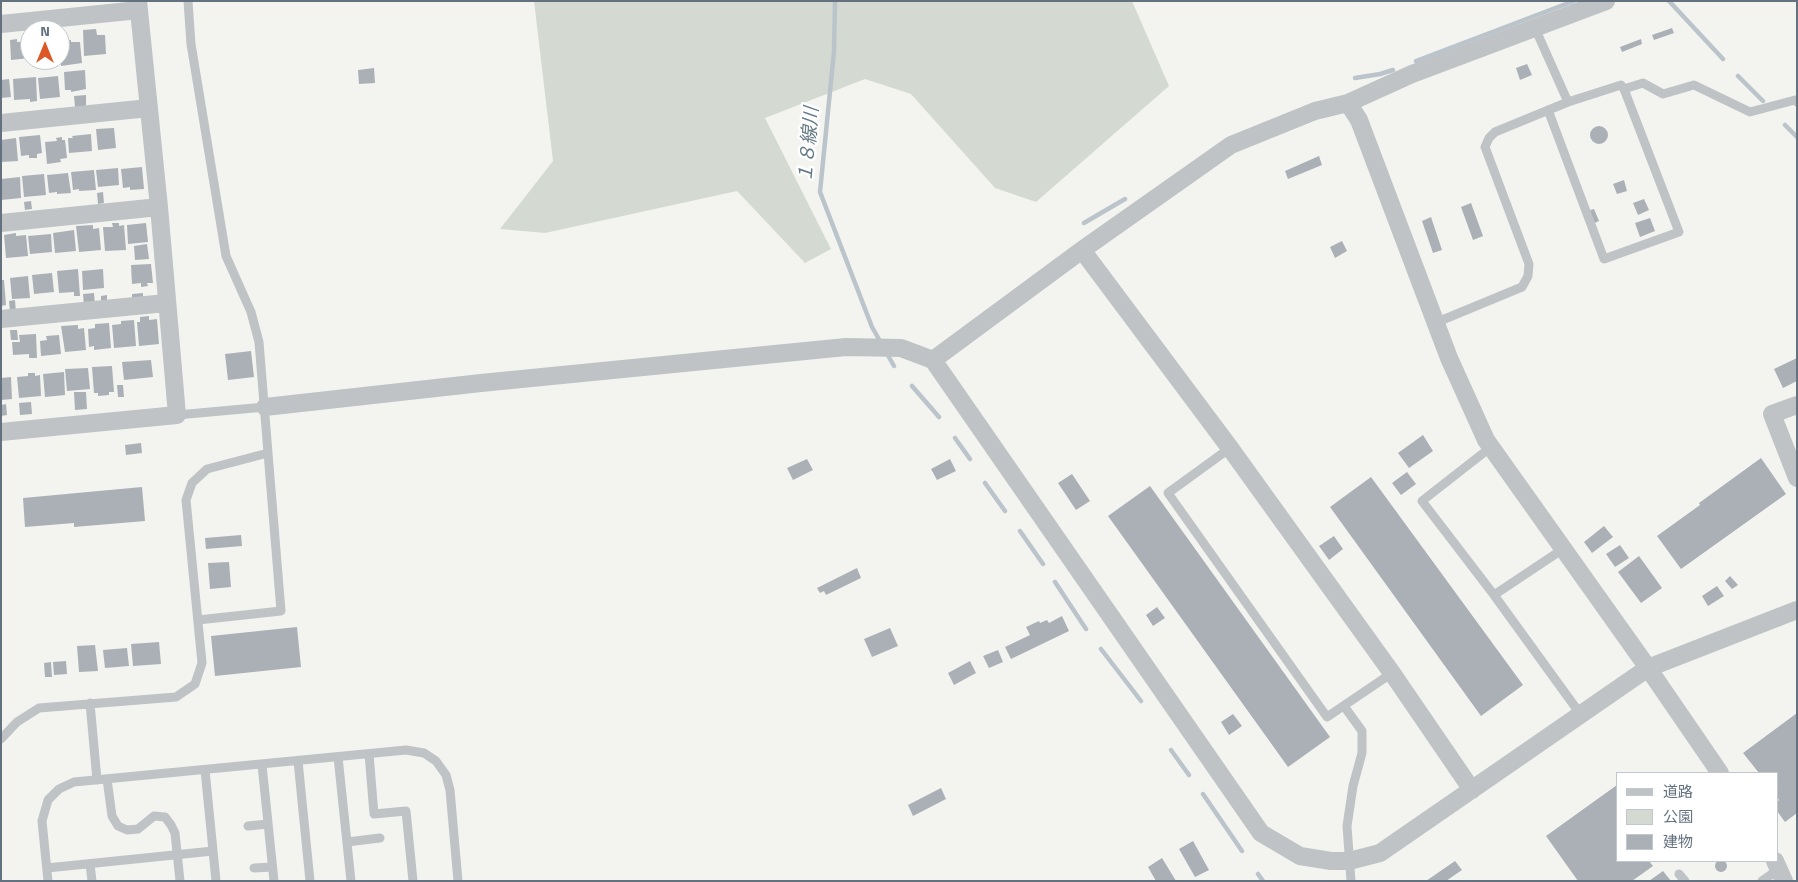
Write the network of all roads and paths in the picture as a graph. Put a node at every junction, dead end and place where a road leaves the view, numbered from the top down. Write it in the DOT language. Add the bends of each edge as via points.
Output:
graph roads {
  1 [pos="188,1"];
  2 [pos="1606,1"];
  3 [pos="138,6"];
  4 [pos="1,24"];
  5 [pos="1535,28"];
  6 [pos="1624,89"];
  7 [pos="1796,101"];
  8 [pos="1568,102"];
  9 [pos="1348,103"];
  10 [pos="149,108"];
  11 [pos="1548,110"];
  12 [pos="1,124"];
  13 [pos="159,207"];
  14 [pos="1,222"];
  15 [pos="1082,250"];
  16 [pos="166,303"];
  17 [pos="1,319"];
  18 [pos="1435,322"];
  19 [pos="933,360"];
  20 [pos="1797,405"];
  21 [pos="265,407"];
  22 [pos="178,415"];
  23 [pos="1,432"];
  24 [pos="1491,447"];
  25 [pos="1230,448"];
  26 [pos="268,453"];
  27 [pos="1797,478"];
  28 [pos="1563,549"];
  29 [pos="1494,595"];
  30 [pos="1797,610"];
  31 [pos="198,620"];
  32 [pos="1648,668"];
  33 [pos="1392,673"];
  34 [pos="90,703"];
  35 [pos="1344,706"];
  36 [pos="1580,715"];
  37 [pos="1,739"];
  38 [pos="369,754"];
  39 [pos="338,757"];
  40 [pos="298,761"];
  41 [pos="262,765"];
  42 [pos="205,770"];
  43 [pos="1719,772"];
  44 [pos="107,779"];
  45 [pos="96,780"];
  46 [pos="1472,790"];
  47 [pos="268,824"];
  48 [pos="248,826"];
  49 [pos="380,838"];
  50 [pos="347,842"];
  51 [pos="213,851"];
  52 [pos="177,855"];
  53 [pos="1349,861"];
  54 [pos="90,864"];
  55 [pos="272,867"];
  56 [pos="47,868"];
  57 [pos="254,868"];
  58 [pos="1779,870"];
  59 [pos="48,881"];
  60 [pos="92,881"];
  61 [pos="180,881"];
  62 [pos="216,881"];
  63 [pos="274,881"];
  64 [pos="310,881"];
  65 [pos="351,881"];
  66 [pos="413,881"];
  67 [pos="458,881"];
  68 [pos="1351,881"];
  69 [pos="1762,881"];
  1 -- 21 [label="lane" via="191,44 226,256 251,312 259,342"];
  2 -- 5 [label="street"];
  3 -- 4 [label="street"];
  3 -- 10 [label="street"];
  5 -- 8 [label="lane"];
  5 -- 9 [label="street" via="1412,74"];
  6 -- 7 [label="lane" via="1643,83 1664,94 1694,85 1750,112"];
  6 -- 8 [label="lane" via="1621,85"];
  6 -- 11 [label="lane" via="1679,232 1604,259"];
  8 -- 11 [label="lane"];
  9 -- 15 [label="street" via="1315,111 1231,146"];
  9 -- 18 [label="street" via="1359,120"];
  10 -- 12 [label="street"];
  10 -- 13 [label="street"];
  11 -- 18 [label="lane" via="1495,132 1485,147 1529,264 1528,276 1522,287"];
  13 -- 14 [label="street"];
  13 -- 16 [label="street"];
  15 -- 19 [label="street"];
  15 -- 25 [label="street"];
  16 -- 17 [label="street"];
  16 -- 22 [label="street"];
  18 -- 24 [label="street" via="1448,358"];
  19 -- 21 [label="street" via="901,348 846,347"];
  19 -- 53 [label="street" via="1261,833 1300,856"];
  20 -- 27 [label="street" via="1772,414"];
  21 -- 22 [label="lane"];
  21 -- 26 [label="lane"];
  22 -- 23 [label="street"];
  24 -- 28 [label="street"];
  24 -- 29 [label="lane" via="1422,501"];
  25 -- 33 [label="street"];
  25 -- 35 [label="lane" via="1168,493 1327,717"];
  26 -- 31 [label="lane" via="207,469 192,483 186,500"];
  26 -- 31 [label="lane" via="281,611"];
  28 -- 29 [label="lane"];
  28 -- 32 [label="street"];
  29 -- 36 [label="lane"];
  30 -- 32 [label="street"];
  31 -- 34 [label="lane" via="202,663 195,684 176,697"];
  32 -- 36 [label="street"];
  32 -- 43 [label="street"];
  33 -- 35 [label="lane"];
  33 -- 46 [label="street"];
  34 -- 37 [label="lane" via="39,708 17,722"];
  34 -- 45 [label="lane"];
  35 -- 53 [label="lane" via="1362,731 1362,753 1347,826"];
  36 -- 46 [label="street"];
  38 -- 39 [label="lane"];
  38 -- 66 [label="lane" via="374,814 406,811"];
  38 -- 67 [label="lane" via="406,750 424,753 436,761 446,775"];
  39 -- 40 [label="lane"];
  39 -- 50 [label="lane"];
  40 -- 41 [label="lane"];
  40 -- 64 [label="lane"];
  41 -- 42 [label="lane"];
  41 -- 47 [label="lane"];
  42 -- 44 [label="lane"];
  42 -- 51 [label="lane"];
  44 -- 45 [label="lane"];
  44 -- 52 [label="lane" via="112,816 118,826 127,830 138,829 154,816 165,817 175,833"];
  45 -- 56 [label="lane" via="74,782 48,800 42,821"];
  46 -- 53 [label="street" via="1380,853"];
  47 -- 48 [label="lane"];
  47 -- 55 [label="lane"];
  49 -- 50 [label="lane"];
  50 -- 65 [label="lane"];
  51 -- 52 [label="lane"];
  51 -- 62 [label="lane"];
  52 -- 54 [label="lane"];
  52 -- 61 [label="lane"];
  53 -- 68 [label="lane"];
  54 -- 56 [label="lane"];
  54 -- 60 [label="lane"];
  55 -- 57 [label="lane"];
  55 -- 63 [label="lane"];
  56 -- 59 [label="lane"];
  58 -- 69 [label="lane"];
}
